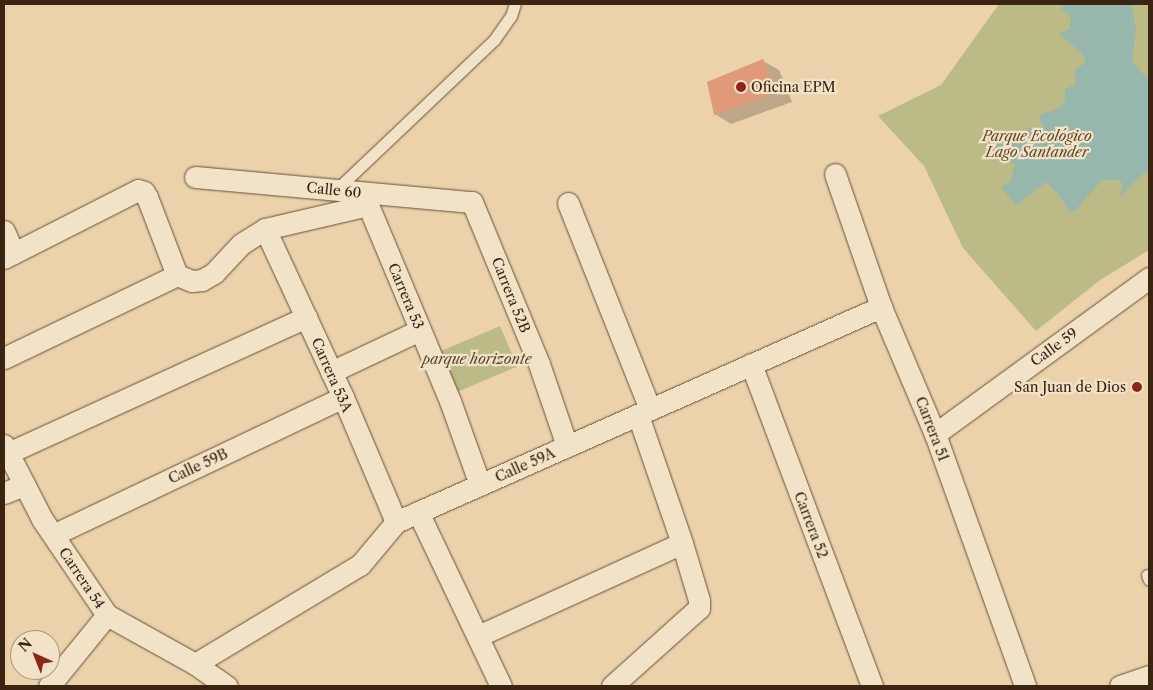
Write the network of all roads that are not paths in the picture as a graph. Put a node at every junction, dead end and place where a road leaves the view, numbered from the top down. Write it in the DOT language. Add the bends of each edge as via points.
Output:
graph roads {
  1 [pos="515,4"];
  2 [pos="835,174"];
  3 [pos="195,177"];
  4 [pos="336,189"];
  5 [pos="366,199"];
  6 [pos="472,202"];
  7 [pos="568,203"];
  8 [pos="265,229"];
  9 [pos="4,231"];
  10 [pos="9,256"];
  11 [pos="177,276"];
  12 [pos="1147,285"];
  13 [pos="881,307"];
  14 [pos="306,317"];
  15 [pos="420,330"];
  16 [pos="4,358"];
  17 [pos="751,364"];
  18 [pos="331,372"];
  19 [pos="343,397"];
  20 [pos="644,412"];
  21 [pos="935,434"];
  22 [pos="567,446"];
  23 [pos="6,449"];
  24 [pos="24,485"];
  25 [pos="480,485"];
  26 [pos="4,493"];
  27 [pos="418,512"];
  28 [pos="396,522"];
  29 [pos="53,535"];
  30 [pos="682,543"];
  31 [pos="107,615"];
  32 [pos="478,636"];
  33 [pos="195,664"];
  34 [pos="1149,676"];
  35 [pos="49,686"];
  36 [pos="227,686"];
  37 [pos="501,686"];
  38 [pos="612,686"];
  39 [pos="872,686"];
  40 [pos="1025,686"];
  41 [pos="1120,686"];
  1 -- 4 [label="lane" via="511,16 494,40"];
  2 -- 13 [label="street, Carrera 51"];
  3 -- 4 [label="street, Calle 60"];
  4 -- 5 [label="street, Calle 60"];
  5 -- 6 [label="street, Calle 60"];
  5 -- 8 [label="street"];
  5 -- 15 [label="street, Carrera 53"];
  6 -- 22 [label="street, Carrera 52B" via="539,364"];
  7 -- 20 [label="street"];
  8 -- 11 [label="street" via="241,244 214,273 202,280 192,281"];
  8 -- 14 [label="street, Carrera 53A"];
  9 -- 10 [label="street"];
  10 -- 11 [label="street" via="138,190 144,192"];
  11 -- 16 [label="street"];
  12 -- 21 [label="street, Calle 59"];
  13 -- 17 [label="street, Calle 59A"];
  13 -- 21 [label="street, Carrera 51"];
  14 -- 18 [label="street, Carrera 53A"];
  14 -- 23 [label="street"];
  15 -- 18 [label="street"];
  15 -- 25 [label="street, Carrera 53"];
  17 -- 20 [label="street, Calle 59A"];
  17 -- 39 [label="street, Carrera 52"];
  18 -- 19 [label="street, Carrera 53A"];
  19 -- 28 [label="street, Carrera 53A"];
  19 -- 29 [label="street, Calle 59B"];
  20 -- 22 [label="street, Calle 59A"];
  20 -- 30 [label="street"];
  21 -- 40 [label="street, Carrera 51"];
  22 -- 25 [label="street, Calle 59A"];
  23 -- 24 [label="street, Carrera 54"];
  24 -- 26 [label="street"];
  24 -- 29 [label="street, Carrera 54"];
  25 -- 27 [label="street, Calle 59A"];
  27 -- 28 [label="street, Calle 59A"];
  27 -- 32 [label="street"];
  28 -- 33 [label="street, Calle 59A" via="360,565"];
  29 -- 31 [label="street, Carrera 54"];
  30 -- 32 [label="street"];
  30 -- 38 [label="street" via="699,608"];
  31 -- 33 [label="street, Carrera 54"];
  31 -- 35 [label="street"];
  32 -- 37 [label="street"];
  33 -- 36 [label="street, Carrera 54"];
  34 -- 41 [label="street"];
}
